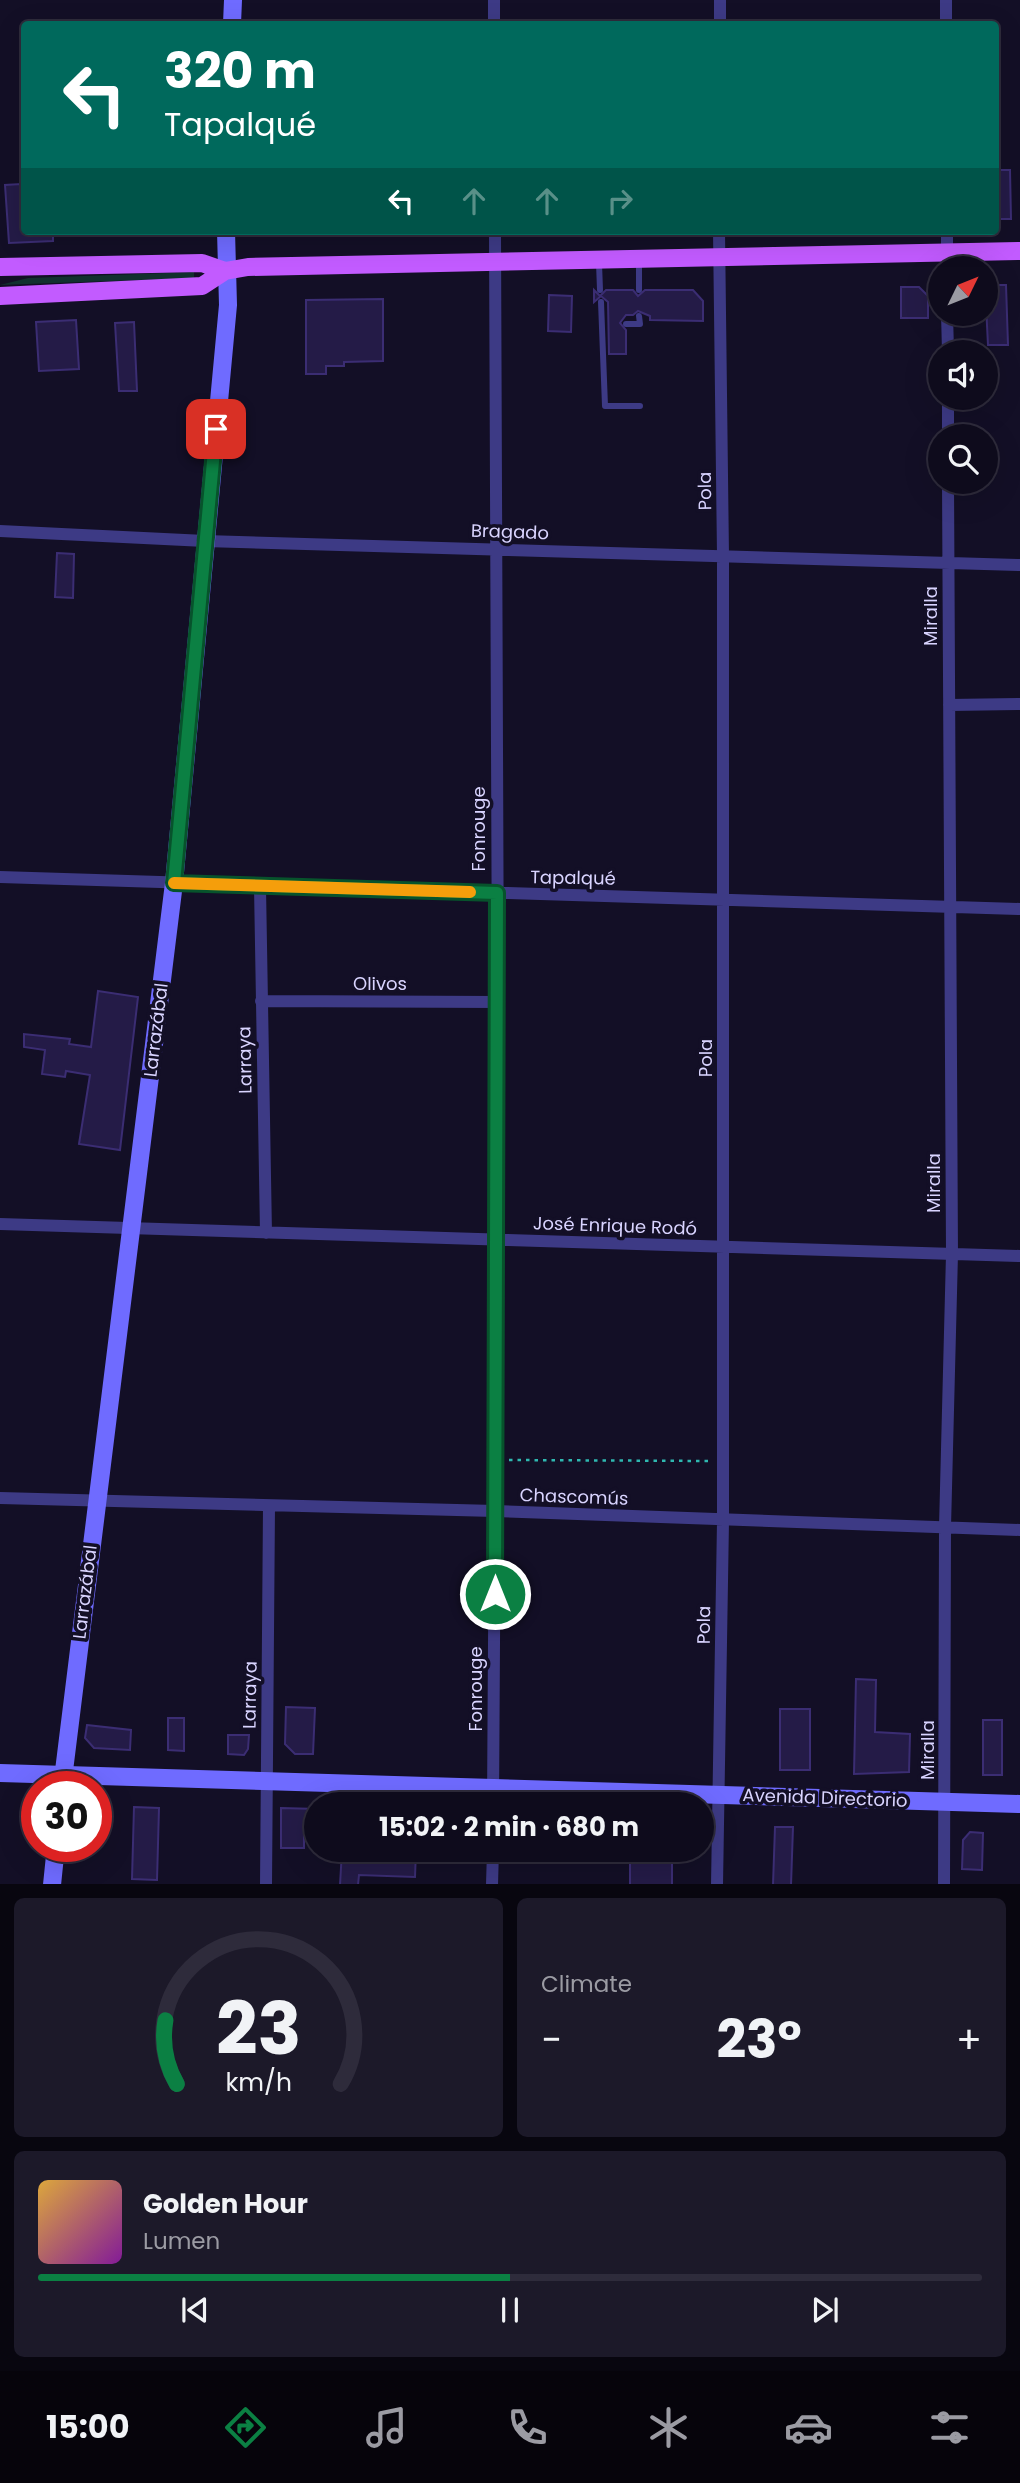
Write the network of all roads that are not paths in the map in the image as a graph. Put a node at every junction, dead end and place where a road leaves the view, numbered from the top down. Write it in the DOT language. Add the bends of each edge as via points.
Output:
graph roads {
  1 [pos="233,0"];
  2 [pos="494,0"];
  3 [pos="720,0"];
  4 [pos="946,0"];
  5 [pos="232,21"];
  6 [pos="494,21"];
  7 [pos="720,21"];
  8 [pos="946,21"];
  9 [pos="226,235"];
  10 [pos="495,235"];
  11 [pos="719,235"];
  12 [pos="947,235"];
  13 [pos="1020,251"];
  14 [pos="947,256"];
  15 [pos="979,256"];
  16 [pos="719,257"];
  17 [pos="639,260"];
  18 [pos="928,260"];
  19 [pos="599,261"];
  20 [pos="496,262"];
  21 [pos="0,267"];
  22 [pos="225,271"];
  23 [pos="600,290"];
  24 [pos="639,290"];
  25 [pos="0,296"];
  26 [pos="601,302"];
  27 [pos="639,316"];
  28 [pos="626,324"];
  29 [pos="640,407"];
  30 [pos="948,494"];
  31 [pos="0,531"];
  32 [pos="205,541"];
  33 [pos="495,549"];
  34 [pos="723,556"];
  35 [pos="948,565"];
  36 [pos="1020,565"];
  37 [pos="1020,704"];
  38 [pos="949,705"];
  39 [pos="0,877"];
  40 [pos="174,883"];
  41 [pos="260,887"];
  42 [pos="497,893"];
  43 [pos="723,899"];
  44 [pos="951,906"];
  45 [pos="1020,909"];
  46 [pos="261,1001"];
  47 [pos="498,1002"];
  48 [pos="0,1224"];
  49 [pos="131,1230"];
  50 [pos="266,1233"];
  51 [pos="496,1240"];
  52 [pos="723,1247"];
  53 [pos="952,1254"];
  54 [pos="1020,1256"];
  55 [pos="0,1498"];
  56 [pos="96,1501"];
  57 [pos="269,1506"];
  58 [pos="495,1511"];
  59 [pos="723,1521"];
  60 [pos="945,1528"];
  61 [pos="1020,1530"];
  62 [pos="64,1771"];
  63 [pos="0,1773"];
  64 [pos="21,1776"];
  65 [pos="112,1781"];
  66 [pos="266,1782"];
  67 [pos="417,1792"];
  68 [pos="493,1792"];
  69 [pos="714,1795"];
  70 [pos="719,1795"];
  71 [pos="945,1802"];
  72 [pos="1020,1804"];
  73 [pos="54,1862"];
  74 [pos="493,1862"];
  75 [pos="52,1884"];
  76 [pos="266,1884"];
  77 [pos="492,1884"];
  78 [pos="717,1884"];
  79 [pos="944,1884"];
  1 -- 5 [label="street"];
  2 -- 6 [label="street"];
  3 -- 7 [label="street"];
  4 -- 8 [label="street"];
  9 -- 22 [label="street, Larrazábal"];
  10 -- 20 [label="street, Fonrouge"];
  11 -- 16 [label="street, Pola"];
  12 -- 14 [label="street"];
  13 -- 15 [label="main road"];
  16 -- 17 [label="main road"];
  16 -- 18 [label="main road"];
  16 -- 34 [label="street, Pola"];
  17 -- 19 [label="main road"];
  17 -- 24 [label="lane"];
  19 -- 20 [label="main road"];
  19 -- 23 [label="lane"];
  20 -- 22 [label="main road"];
  20 -- 33 [label="street, Fonrouge"];
  21 -- 22 [label="main road" via="202,263"];
  22 -- 25 [label="main road" via="202,286"];
  22 -- 32 [label="street, Larrazábal" via="228,305"];
  26 -- 29 [label="lane" via="605,406"];
  27 -- 28 [label="lane" via="640,324"];
  30 -- 35 [label="street, Miralla"];
  31 -- 32 [label="street, Bragado"];
  32 -- 33 [label="street, Bragado"];
  32 -- 40 [label="street, Larrazábal"];
  33 -- 34 [label="street, Bragado"];
  33 -- 42 [label="street, Fonrouge"];
  34 -- 35 [label="street, Bragado"];
  34 -- 43 [label="street, Pola"];
  35 -- 36 [label="street, Bragado"];
  35 -- 38 [label="street, Miralla"];
  37 -- 38 [label="street"];
  38 -- 44 [label="street, Miralla"];
  39 -- 40 [label="street, Tapalqué"];
  40 -- 41 [label="street, Tapalqué"];
  40 -- 49 [label="street, Larrazábal"];
  41 -- 42 [label="street, Tapalqué"];
  41 -- 46 [label="street, Larraya"];
  42 -- 43 [label="street, Tapalqué"];
  42 -- 47 [label="street, Fonrouge"];
  43 -- 44 [label="street, Tapalqué"];
  43 -- 52 [label="street, Pola"];
  44 -- 45 [label="street, Tapalqué"];
  44 -- 53 [label="street, Miralla"];
  46 -- 47 [label="street, Olivos"];
  46 -- 50 [label="street, Larraya"];
  47 -- 51 [label="street, Fonrouge"];
  48 -- 49 [label="street, José Enrique Rodó"];
  49 -- 50 [label="street, José Enrique Rodó"];
  49 -- 56 [label="street, Larrazábal"];
  50 -- 51 [label="street, José Enrique Rodó"];
  51 -- 52 [label="street, José Enrique Rodó"];
  51 -- 58 [label="street, Fonrouge"];
  52 -- 53 [label="street, José Enrique Rodó"];
  52 -- 59 [label="street, Pola"];
  53 -- 54 [label="street, José Enrique Rodó"];
  53 -- 60 [label="street, Miralla"];
  55 -- 56 [label="street, Chascomús"];
  56 -- 57 [label="street, Chascomús"];
  56 -- 62 [label="street, Larrazábal"];
  57 -- 58 [label="street, Chascomús"];
  57 -- 66 [label="street, Larraya"];
  58 -- 59 [label="street, Chascomús"];
  58 -- 68 [label="street, Fonrouge"];
  59 -- 60 [label="street, Chascomús"];
  59 -- 70 [label="street, Pola"];
  60 -- 61 [label="street, Chascomús"];
  60 -- 71 [label="street, Miralla"];
  63 -- 64 [label="street, Avenida Directorio"];
  65 -- 66 [label="street, Avenida Directorio"];
  66 -- 67 [label="street, Avenida Directorio"];
  66 -- 76 [label="street, Larraya"];
  69 -- 70 [label="street, Avenida Directorio"];
  70 -- 71 [label="street, Avenida Directorio"];
  70 -- 78 [label="street, Pola"];
  71 -- 72 [label="street, Avenida Directorio"];
  71 -- 79 [label="street, Miralla"];
  73 -- 75 [label="street"];
  74 -- 77 [label="street"];
}
